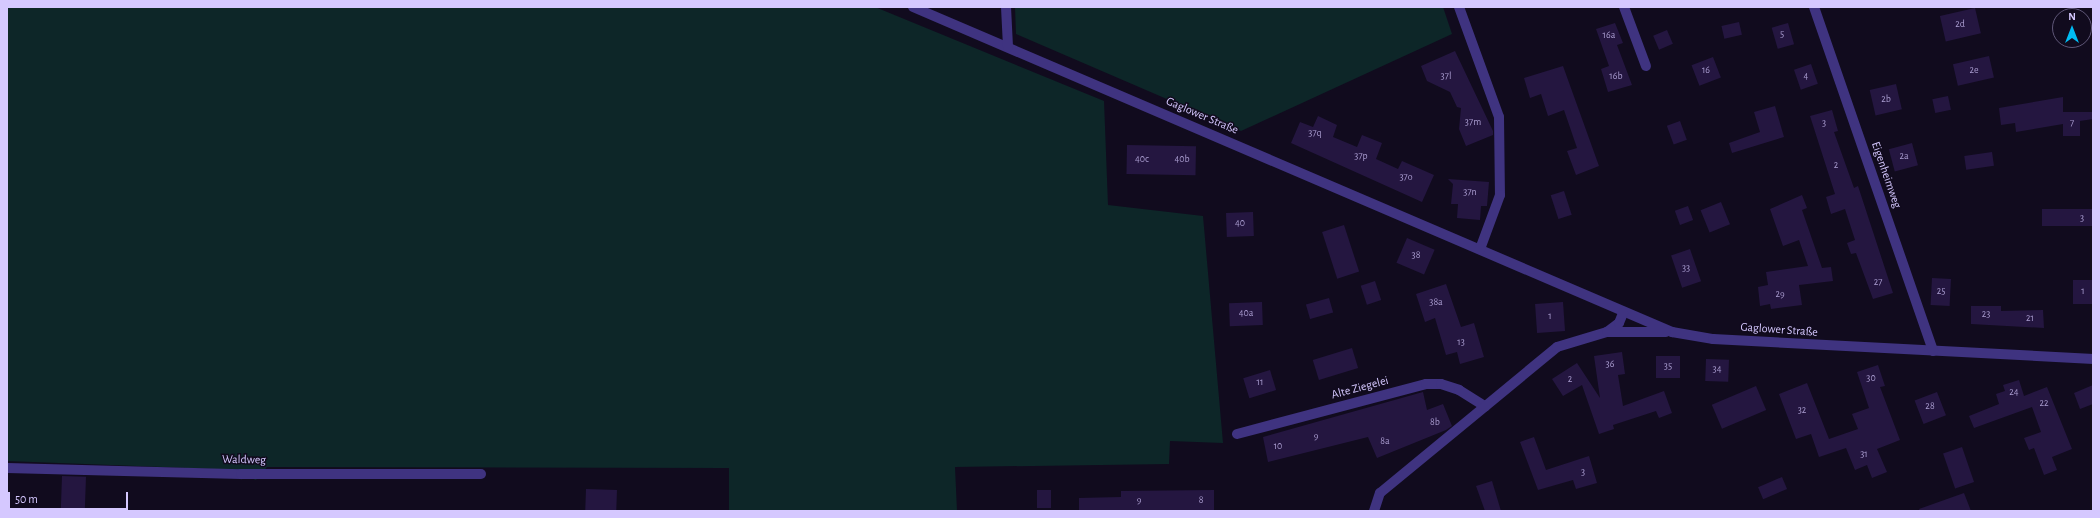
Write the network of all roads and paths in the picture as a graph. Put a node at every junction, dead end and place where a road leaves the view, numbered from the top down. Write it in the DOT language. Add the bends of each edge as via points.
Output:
graph roads {
  1 [pos="913,7"];
  2 [pos="1006,7"];
  3 [pos="1459,7"];
  4 [pos="1624,7"];
  5 [pos="1814,7"];
  6 [pos="1008,47"];
  7 [pos="1646,66"];
  8 [pos="1480,248"];
  9 [pos="1623,313"];
  10 [pos="1607,332"];
  11 [pos="1672,332"];
  12 [pos="1933,351"];
  13 [pos="2093,359"];
  14 [pos="1485,406"];
  15 [pos="1237,434"];
  16 [pos="7,468"];
  17 [pos="481,474"];
  18 [pos="1374,511"];
  1 -- 6 [label="street, Gaglower Straße"];
  2 -- 6 [label="street"];
  3 -- 8 [label="street" via="1499,117 1500,194"];
  4 -- 7 [label="street"];
  5 -- 12 [label="street, Eigenheimweg"];
  6 -- 8 [label="street, Gaglower Straße"];
  8 -- 9 [label="street, Gaglower Straße"];
  9 -- 10 [label="street" via="1619,323"];
  9 -- 11 [label="street, Gaglower Straße"];
  10 -- 11 [label="street"];
  10 -- 14 [label="street" via="1557,347"];
  11 -- 12 [label="street, Gaglower Straße" via="1713,339"];
  12 -- 13 [label="street, Gaglower Straße"];
  14 -- 15 [label="street, Alte Ziegelei" via="1459,390 1441,384 1426,384"];
  14 -- 18 [label="street" via="1380,493"];
  16 -- 17 [label="street, Waldweg" via="241,474"];
}
